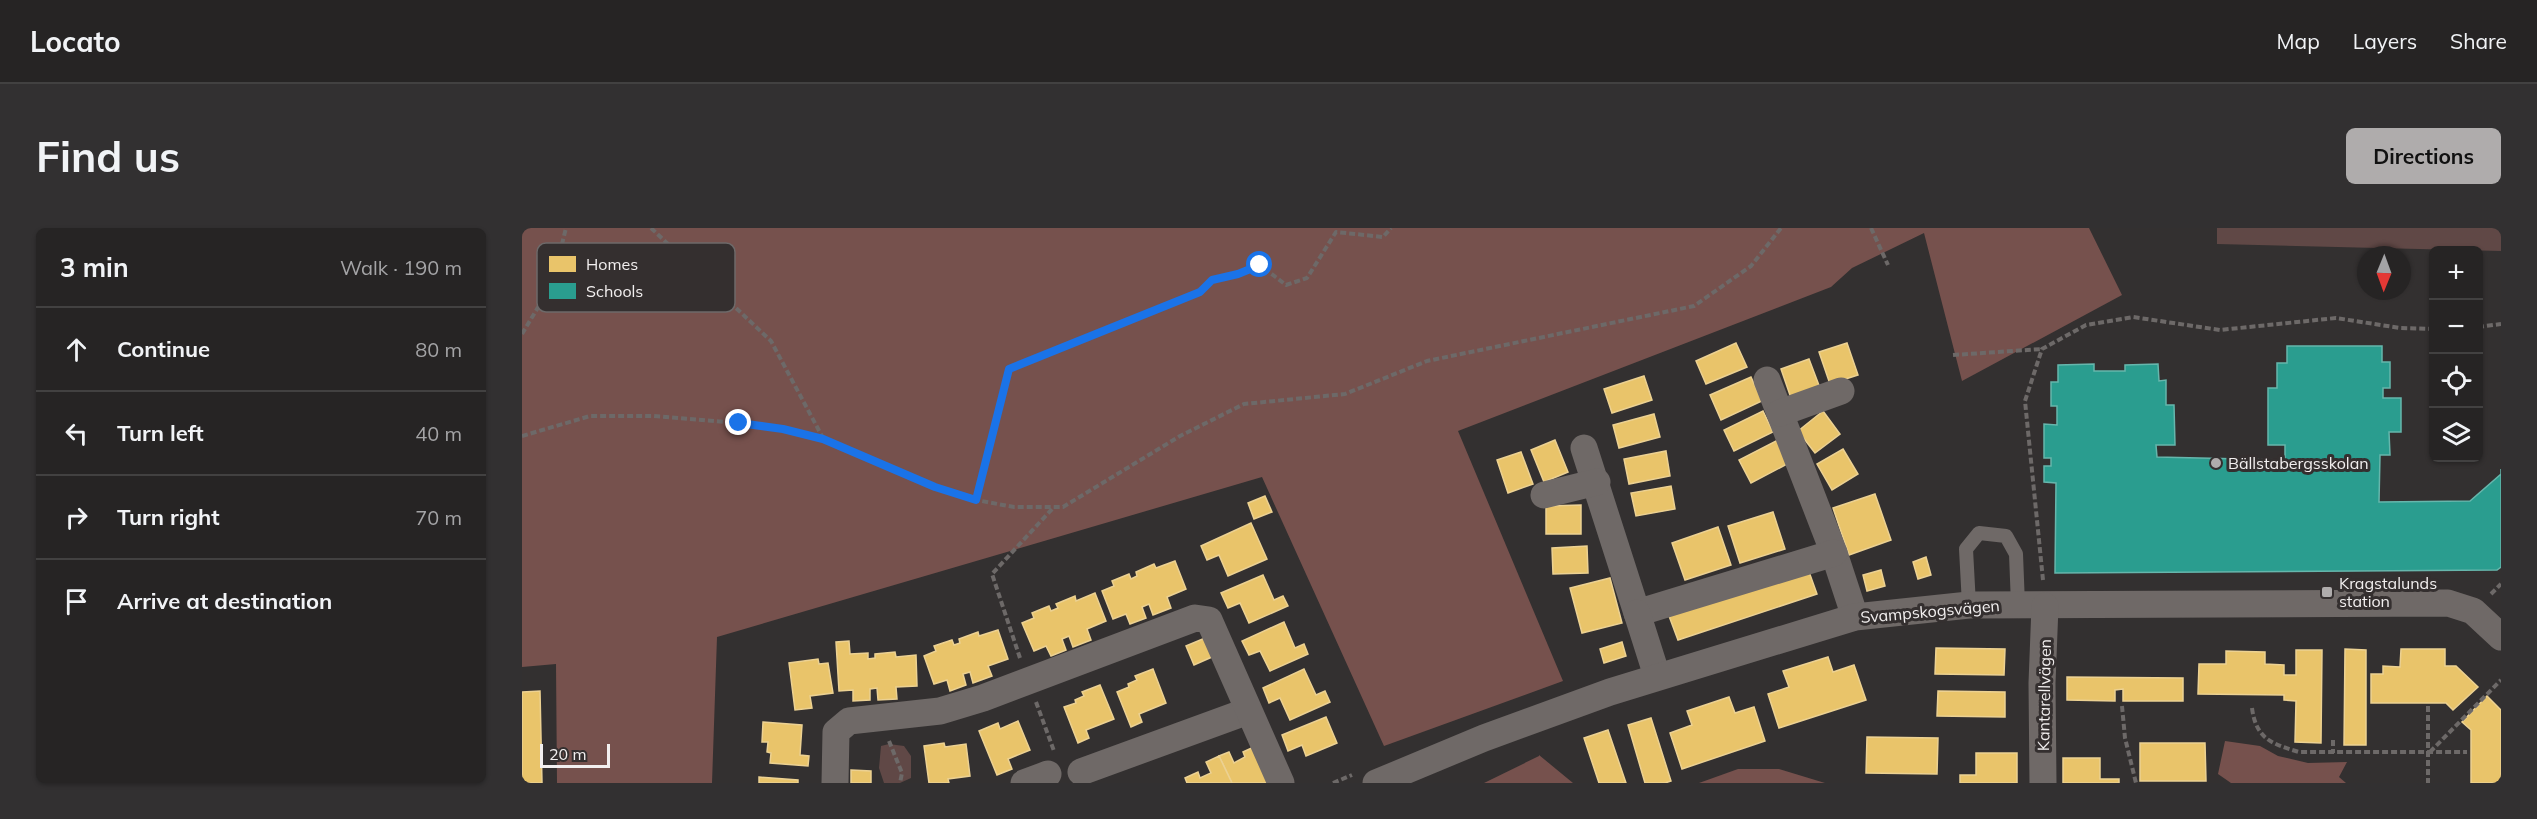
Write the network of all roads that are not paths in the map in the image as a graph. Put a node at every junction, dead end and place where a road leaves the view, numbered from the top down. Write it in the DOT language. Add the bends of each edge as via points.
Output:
graph roads {
  1 [pos="1767,380"];
  2 [pos="1841,391"];
  3 [pos="1780,413"];
  4 [pos="1584,448"];
  5 [pos="1597,482"];
  6 [pos="1544,495"];
  7 [pos="1834,554"];
  8 [pos="1969,605"];
  9 [pos="2018,605"];
  10 [pos="2045,606"];
  11 [pos="1637,613"];
  12 [pos="1854,617"];
  13 [pos="2501,637"];
  14 [pos="1657,676"];
  15 [pos="1248,711"];
  16 [pos="1081,772"];
  17 [pos="835,783"];
  18 [pos="1281,783"];
  19 [pos="1376,783"];
  20 [pos="2043,783"];
  1 -- 3 [label="street"];
  2 -- 3 [label="street"];
  3 -- 7 [label="street"];
  4 -- 5 [label="street"];
  5 -- 6 [label="street"];
  5 -- 11 [label="street"];
  7 -- 11 [label="street"];
  7 -- 12 [label="street"];
  8 -- 9 [label="street, Svampskogsvägen"];
  8 -- 9 [label="lane" via="1966,549 1979,533 2006,536 2016,554"];
  8 -- 12 [label="street, Svampskogsvägen"];
  9 -- 10 [label="street, Svampskogsvägen"];
  10 -- 13 [label="street, Svampskogsvägen" via="2448,603 2473,611"];
  10 -- 20 [label="street, Kantarellvägen"];
  11 -- 14 [label="street"];
  12 -- 14 [label="street, Svampskogsvägen"];
  14 -- 19 [label="street, Svampskogsvägen" via="1484,738"];
  15 -- 16 [label="street"];
  15 -- 17 [label="street" via="1209,620 1196,618 940,711 849,721 836,732"];
  15 -- 18 [label="street"];
}
